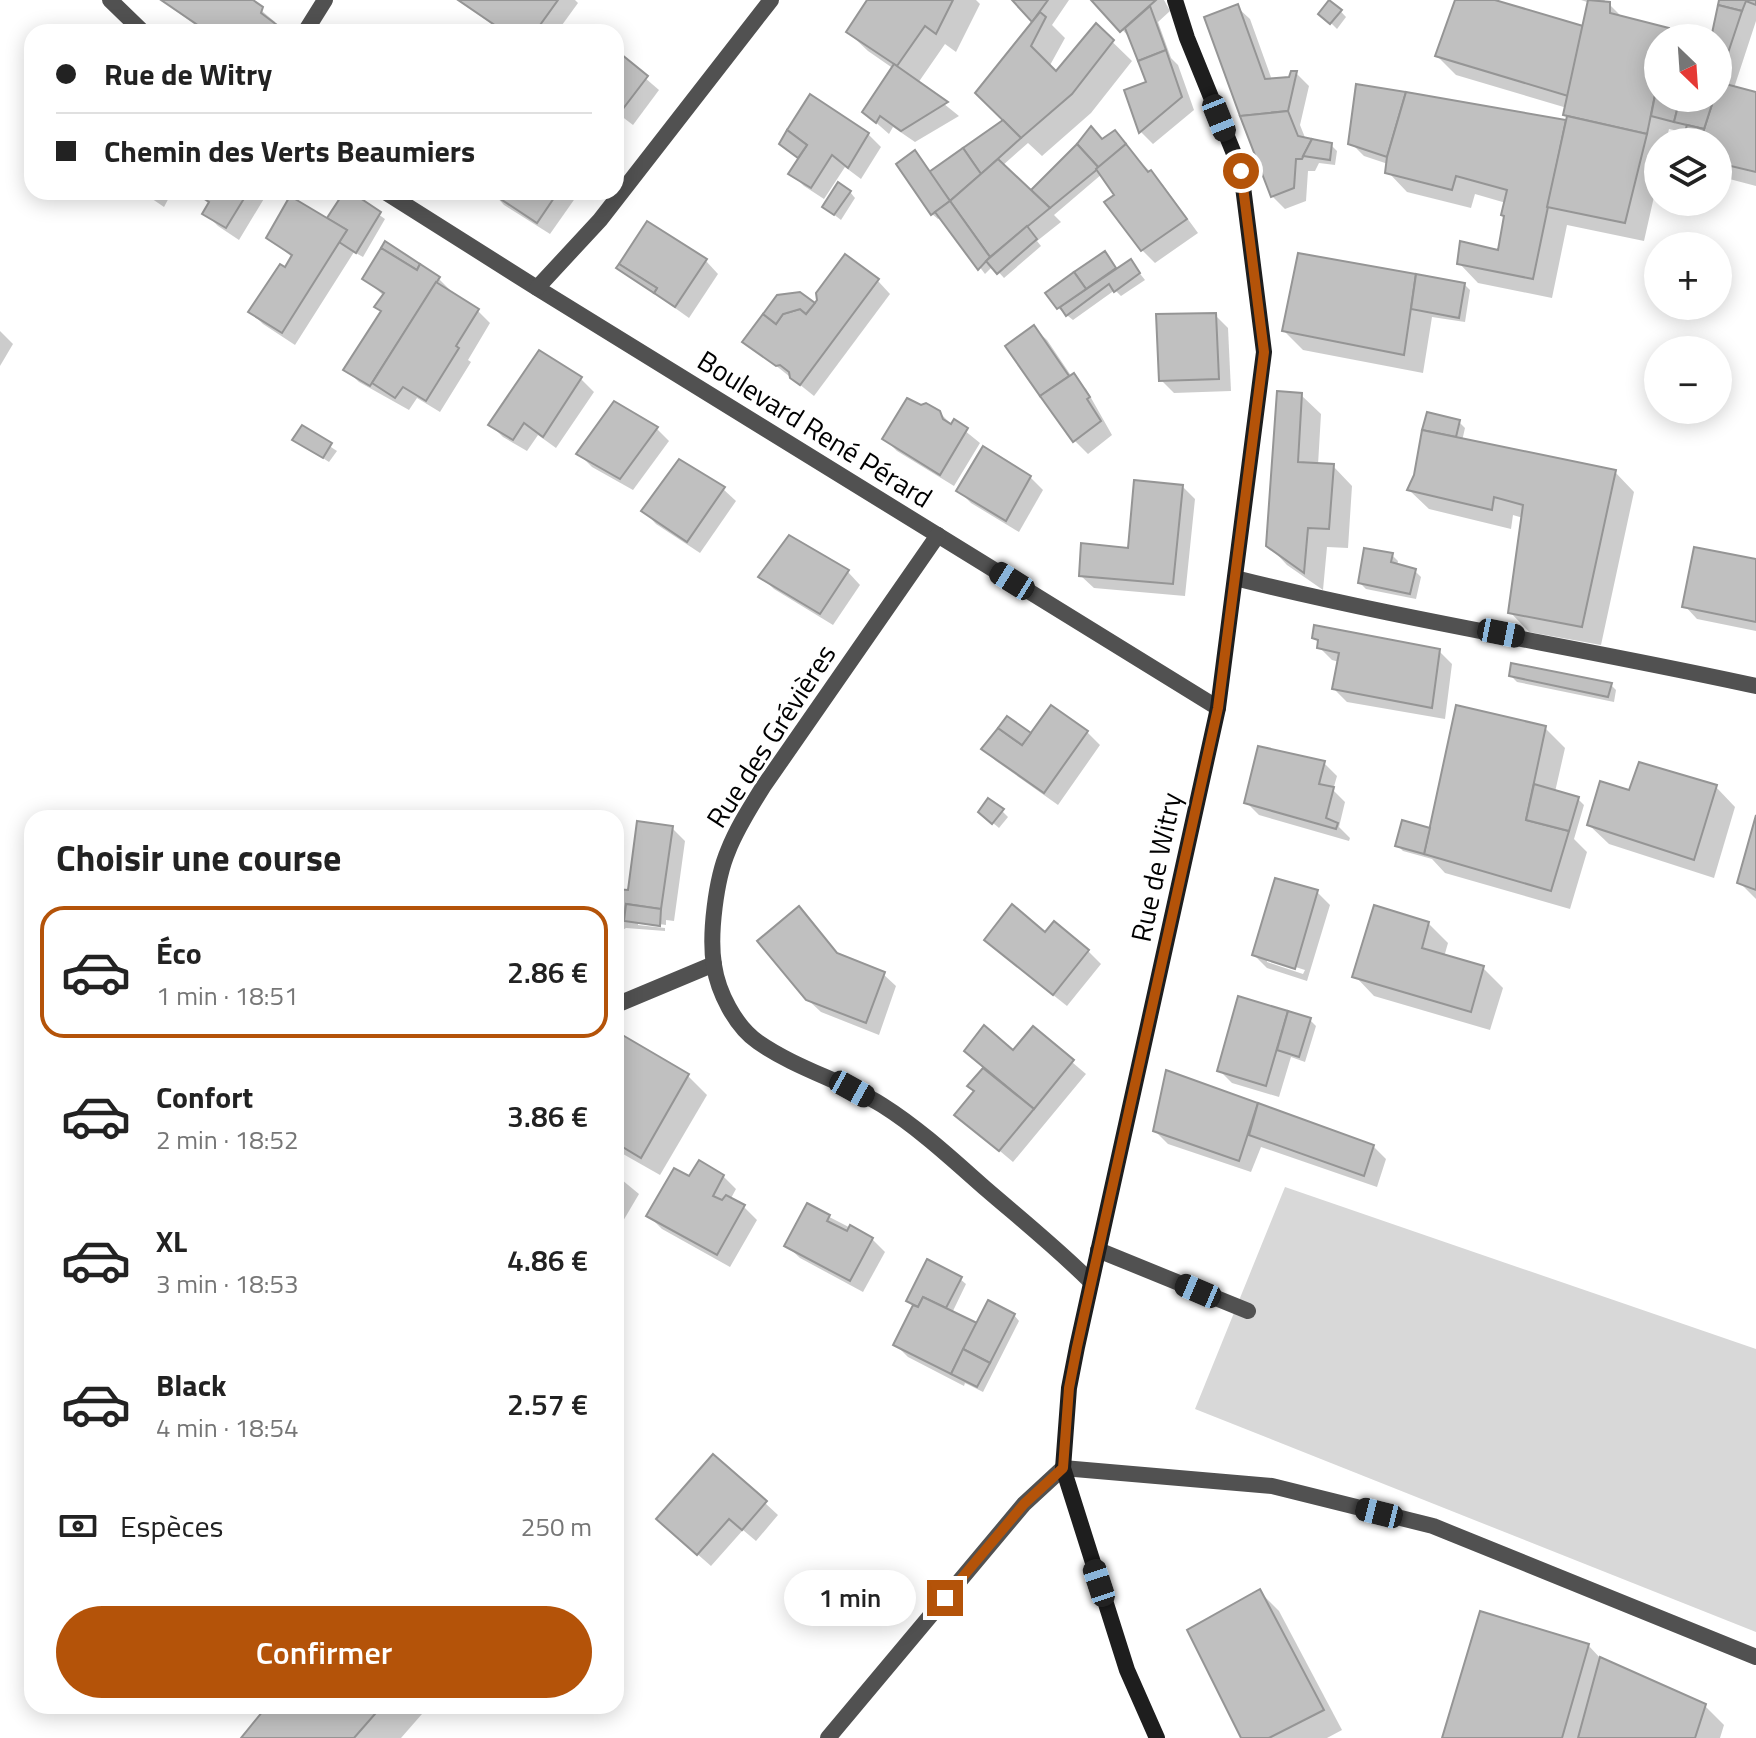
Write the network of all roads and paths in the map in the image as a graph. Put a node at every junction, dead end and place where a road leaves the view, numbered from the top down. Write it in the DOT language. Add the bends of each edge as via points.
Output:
graph roads {
  1 [pos="110,0"];
  2 [pos="325,0"];
  3 [pos="771,0"];
  4 [pos="1175,0"];
  5 [pos="135,24"];
  6 [pos="310,24"];
  7 [pos="624,189"];
  8 [pos="398,200"];
  9 [pos="616,200"];
  10 [pos="537,288"];
  11 [pos="938,535"];
  12 [pos="1235,578"];
  13 [pos="1756,686"];
  14 [pos="1218,708"];
  15 [pos="714,964"];
  16 [pos="624,1002"];
  17 [pos="1098,1250"];
  18 [pos="1091,1282"];
  19 [pos="1248,1311"];
  20 [pos="1063,1468"];
  21 [pos="1756,1657"];
  22 [pos="828,1738"];
  23 [pos="1157,1738"];
  1 -- 5 [label="street"];
  2 -- 6 [label="street"];
  3 -- 7 [label="street"];
  4 -- 12 [label="street, Rue de Witry" via="1241,171 1264,352"];
  8 -- 10 [label="street, Boulevard René Pérard"];
  9 -- 10 [label="street"];
  10 -- 11 [label="street, Boulevard René Pérard"];
  11 -- 14 [label="street, Boulevard René Pérard"];
  11 -- 15 [label="street, Rue des Grévières" via="738,827 719,887"];
  12 -- 13 [label="street"];
  12 -- 14 [label="street, Rue de Witry"];
  14 -- 17 [label="street, Rue de Witry"];
  15 -- 16 [label="street"];
  15 -- 18 [label="street, Rue des Grévières" via="736,1020 755,1040 883,1106 932,1142"];
  17 -- 18 [label="street, Rue de Witry"];
  17 -- 19 [label="street"];
  18 -- 20 [label="street, Rue de Witry" via="1069,1388"];
  20 -- 21 [label="street" via="1272,1486 1433,1526"];
  20 -- 22 [label="street" via="1024,1504"];
  20 -- 23 [label="street, Rue de Witry" via="1127,1670"];
}
